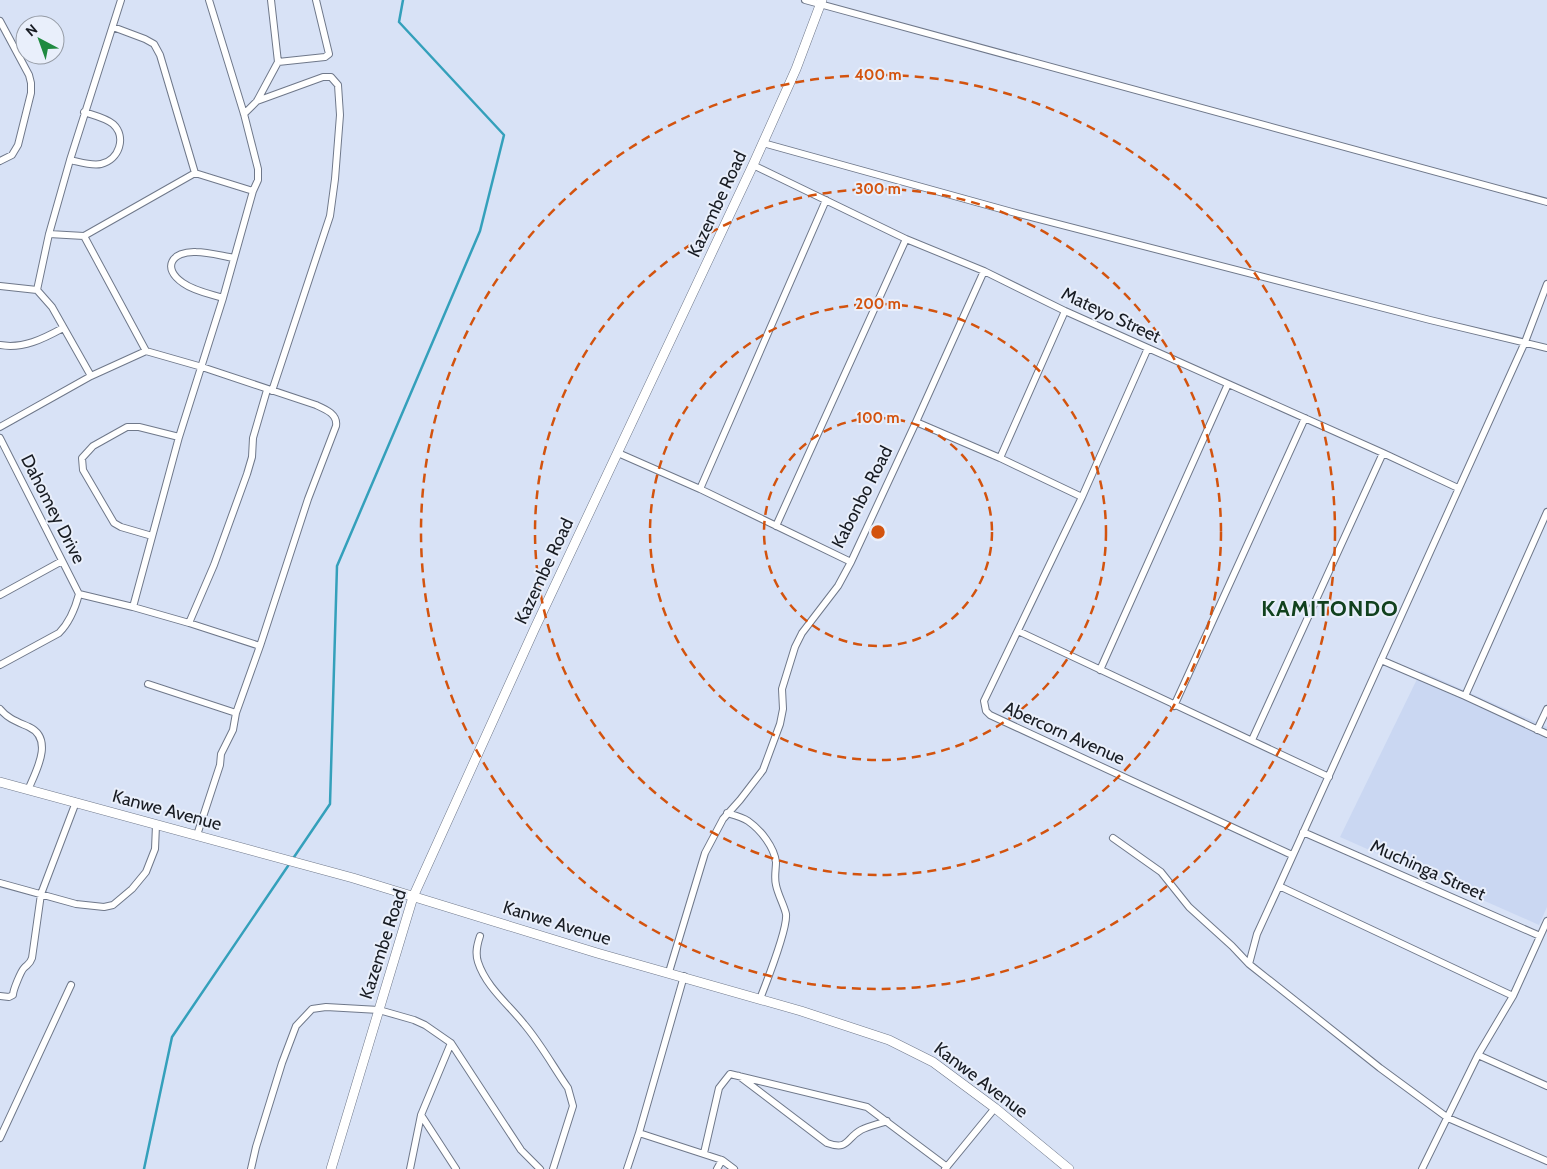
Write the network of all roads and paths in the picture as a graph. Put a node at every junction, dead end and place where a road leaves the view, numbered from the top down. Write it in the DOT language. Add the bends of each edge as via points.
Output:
graph roads {
  1 [pos="121,0"];
  2 [pos="209,0"];
  3 [pos="271,0"];
  4 [pos="316,0"];
  5 [pos="805,0"];
  6 [pos="822,2"];
  7 [pos="0,20"];
  8 [pos="113,27"];
  9 [pos="3,31"];
  10 [pos="278,62"];
  11 [pos="257,101"];
  12 [pos="84,112"];
  13 [pos="244,114"];
  14 [pos="763,143"];
  15 [pos="70,160"];
  16 [pos="0,161"];
  17 [pos="753,165"];
  18 [pos="195,173"];
  19 [pos="253,191"];
  20 [pos="826,200"];
  21 [pos="1547,202"];
  22 [pos="49,234"];
  23 [pos="84,236"];
  24 [pos="906,239"];
  25 [pos="234,258"];
  26 [pos="984,272"];
  27 [pos="1547,284"];
  28 [pos="0,286"];
  29 [pos="37,290"];
  30 [pos="223,298"];
  31 [pos="1065,311"];
  32 [pos="64,328"];
  33 [pos="1525,342"];
  34 [pos="0,345"];
  35 [pos="1148,348"];
  36 [pos="1547,348"];
  37 [pos="146,351"];
  38 [pos="202,367"];
  39 [pos="91,376"];
  40 [pos="1228,384"];
  41 [pos="269,390"];
  42 [pos="1305,418"];
  43 [pos="916,422"];
  44 [pos="0,427"];
  45 [pos="179,437"];
  46 [pos="0,438"];
  47 [pos="618,453"];
  48 [pos="1384,453"];
  49 [pos="1000,458"];
  50 [pos="1458,488"];
  51 [pos="700,489"];
  52 [pos="1082,497"];
  53 [pos="1547,512"];
  54 [pos="776,526"];
  55 [pos="152,536"];
  56 [pos="62,561"];
  57 [pos="850,562"];
  58 [pos="79,594"];
  59 [pos="0,595"];
  60 [pos="133,607"];
  61 [pos="189,623"];
  62 [pos="1018,631"];
  63 [pos="260,646"];
  64 [pos="1381,660"];
  65 [pos="0,666"];
  66 [pos="1100,670"];
  67 [pos="148,684"];
  68 [pos="1465,696"];
  69 [pos="1174,706"];
  70 [pos="0,709"];
  71 [pos="1547,709"];
  72 [pos="236,713"];
  73 [pos="1538,730"];
  74 [pos="1547,734"];
  75 [pos="1252,740"];
  76 [pos="1329,777"];
  77 [pos="0,782"];
  78 [pos="28,790"];
  79 [pos="76,802"];
  80 [pos="727,813"];
  81 [pos="156,825"];
  82 [pos="1303,832"];
  83 [pos="197,835"];
  84 [pos="1113,838"];
  85 [pos="1292,855"];
  86 [pos="0,883"];
  87 [pos="1279,886"];
  88 [pos="41,894"];
  89 [pos="413,897"];
  90 [pos="1547,921"];
  91 [pos="480,936"];
  92 [pos="1540,936"];
  93 [pos="1248,964"];
  94 [pos="669,972"];
  95 [pos="684,976"];
  96 [pos="71,985"];
  97 [pos="0,996"];
  98 [pos="1513,996"];
  99 [pos="760,999"];
  100 [pos="379,1010"];
  101 [pos="451,1043"];
  102 [pos="1478,1055"];
  103 [pos="736,1075"];
  104 [pos="1547,1086"];
  105 [pos="995,1108"];
  106 [pos="421,1115"];
  107 [pos="1448,1118"];
  108 [pos="888,1121"];
  109 [pos="639,1133"];
  110 [pos="0,1138"];
  111 [pos="704,1153"];
  112 [pos="722,1160"];
  113 [pos="1547,1161"];
  114 [pos="946,1168"];
  115 [pos="251,1169"];
  116 [pos="330,1169"];
  117 [pos="410,1169"];
  118 [pos="456,1169"];
  119 [pos="540,1169"];
  120 [pos="553,1169"];
  121 [pos="627,1169"];
  122 [pos="717,1169"];
  123 [pos="734,1169"];
  124 [pos="1069,1169"];
  125 [pos="1422,1169"];
  1 -- 8 [label="street"];
  2 -- 13 [label="street"];
  3 -- 10 [label="street"];
  4 -- 10 [label="street" via="329,54"];
  5 -- 6 [label="street"];
  6 -- 14 [label="main road, Kazembe Road"];
  6 -- 21 [label="street"];
  7 -- 9 [label="street"];
  8 -- 12 [label="street"];
  8 -- 18 [label="street" via="154,44"];
  9 -- 16 [label="street" via="29,75 32,93 18,145 12,155"];
  10 -- 11 [label="street"];
  11 -- 13 [label="street"];
  11 -- 41 [label="street" via="323,77 331,77 338,85 340,115 330,216"];
  12 -- 15 [label="street"];
  12 -- 15 [label="street" via="114,125 119,132 121,146 105,162 92,164"];
  13 -- 19 [label="street" via="258,169"];
  14 -- 17 [label="main road, Kazembe Road"];
  14 -- 33 [label="street" via="1012,212 1420,318"];
  15 -- 22 [label="street"];
  17 -- 20 [label="street, Mateyo Street"];
  17 -- 47 [label="main road, Kazembe Road"];
  18 -- 19 [label="street"];
  18 -- 23 [label="street"];
  19 -- 25 [label="street"];
  20 -- 24 [label="street, Mateyo Street"];
  20 -- 51 [label="street"];
  22 -- 23 [label="street"];
  22 -- 29 [label="street"];
  23 -- 37 [label="street"];
  24 -- 26 [label="street, Mateyo Street"];
  24 -- 54 [label="street"];
  25 -- 30 [label="street"];
  25 -- 30 [label="street" via="196,252 176,256 171,261 170,268 182,283"];
  26 -- 31 [label="street, Mateyo Street"];
  26 -- 43 [label="street, Kabonbo Road"];
  27 -- 33 [label="street"];
  28 -- 29 [label="street"];
  29 -- 32 [label="street"];
  30 -- 38 [label="street"];
  31 -- 35 [label="street, Mateyo Street"];
  31 -- 49 [label="street"];
  32 -- 34 [label="street" via="28,344"];
  32 -- 39 [label="street"];
  33 -- 36 [label="street"];
  33 -- 50 [label="street"];
  35 -- 40 [label="street, Mateyo Street"];
  35 -- 52 [label="street, Abercorn Avenue"];
  37 -- 38 [label="street"];
  37 -- 39 [label="street"];
  38 -- 41 [label="street"];
  38 -- 45 [label="street"];
  39 -- 44 [label="street"];
  40 -- 42 [label="street, Mateyo Street"];
  40 -- 66 [label="street"];
  41 -- 61 [label="street" via="253,438 248,474"];
  41 -- 63 [label="street" via="329,411 337,422"];
  42 -- 48 [label="street, Mateyo Street"];
  42 -- 69 [label="street"];
  43 -- 49 [label="street"];
  43 -- 57 [label="street, Kabonbo Road"];
  45 -- 55 [label="street"];
  45 -- 55 [label="street" via="127,427 93,446 82,458 84,470 114,523"];
  46 -- 56 [label="street, Dahomey Drive"];
  47 -- 51 [label="street, Kabonbo Road"];
  47 -- 89 [label="main road, Kazembe Road"];
  48 -- 50 [label="street, Mateyo Street"];
  48 -- 75 [label="street"];
  49 -- 52 [label="street"];
  50 -- 64 [label="street"];
  51 -- 54 [label="street, Kabonbo Road"];
  52 -- 62 [label="street, Abercorn Avenue"];
  53 -- 68 [label="street"];
  54 -- 57 [label="street, Kabonbo Road"];
  55 -- 60 [label="street"];
  56 -- 58 [label="street, Dahomey Drive"];
  56 -- 59 [label="street"];
  57 -- 80 [label="street" via="838,586 795,647 782,689 780,724 763,770"];
  58 -- 60 [label="street"];
  58 -- 65 [label="street" via="75,610 59,633"];
  60 -- 61 [label="street"];
  61 -- 63 [label="street"];
  62 -- 66 [label="street"];
  62 -- 85 [label="street, Abercorn Avenue" via="984,701 986,712"];
  63 -- 72 [label="street"];
  64 -- 68 [label="street"];
  64 -- 76 [label="street"];
  66 -- 69 [label="street"];
  67 -- 72 [label="street"];
  68 -- 73 [label="street"];
  69 -- 75 [label="street"];
  70 -- 78 [label="street" via="40,736 42,751 39,765"];
  71 -- 73 [label="street"];
  72 -- 83 [label="street"];
  73 -- 74 [label="street"];
  75 -- 76 [label="street"];
  76 -- 82 [label="street"];
  77 -- 78 [label="main road, Kanwe Avenue"];
  78 -- 79 [label="main road, Kanwe Avenue"];
  79 -- 81 [label="main road, Kanwe Avenue"];
  79 -- 88 [label="street"];
  80 -- 94 [label="street" via="702,860"];
  80 -- 99 [label="street" via="748,821 768,843 776,863 776,886 786,914"];
  81 -- 83 [label="main road, Kanwe Avenue"];
  81 -- 88 [label="street" via="154,849 146,872 113,905 83,905"];
  82 -- 85 [label="street"];
  82 -- 92 [label="street, Muchinga Street"];
  83 -- 89 [label="main road, Kanwe Avenue"];
  84 -- 93 [label="street" via="1161,872 1190,907"];
  85 -- 87 [label="street"];
  86 -- 88 [label="street"];
  87 -- 93 [label="street" via="1257,934"];
  87 -- 98 [label="street"];
  88 -- 97 [label="street" via="31,962 22,971 13,995"];
  89 -- 94 [label="main road, Kanwe Avenue"];
  89 -- 100 [label="main road, Kazembe Road"];
  90 -- 92 [label="street"];
  91 -- 120 [label="street" via="476,955 482,972 525,1025 572,1098 570,1118"];
  92 -- 98 [label="street"];
  93 -- 107 [label="street"];
  94 -- 95 [label="main road, Kanwe Avenue"];
  95 -- 99 [label="main road, Kanwe Avenue"];
  95 -- 109 [label="street"];
  96 -- 110 [label="street"];
  98 -- 102 [label="street"];
  99 -- 105 [label="main road, Kanwe Avenue" via="913,1050"];
  100 -- 101 [label="street" via="425,1025"];
  100 -- 115 [label="street" via="312,1009 296,1026"];
  100 -- 116 [label="main road, Kazembe Road"];
  101 -- 106 [label="street"];
  101 -- 119 [label="street" via="521,1150"];
  102 -- 104 [label="street"];
  102 -- 107 [label="street"];
  103 -- 108 [label="street" via="860,1104"];
  103 -- 108 [label="street" via="831,1145 846,1144 862,1129"];
  103 -- 111 [label="street" via="730,1074 719,1088"];
  105 -- 114 [label="street"];
  105 -- 124 [label="main road, Kanwe Avenue"];
  106 -- 117 [label="street"];
  106 -- 118 [label="street"];
  107 -- 113 [label="street"];
  107 -- 125 [label="street"];
  108 -- 114 [label="street"];
  109 -- 111 [label="street"];
  109 -- 121 [label="street"];
  111 -- 112 [label="street"];
  112 -- 122 [label="street"];
  112 -- 123 [label="street"];
}
